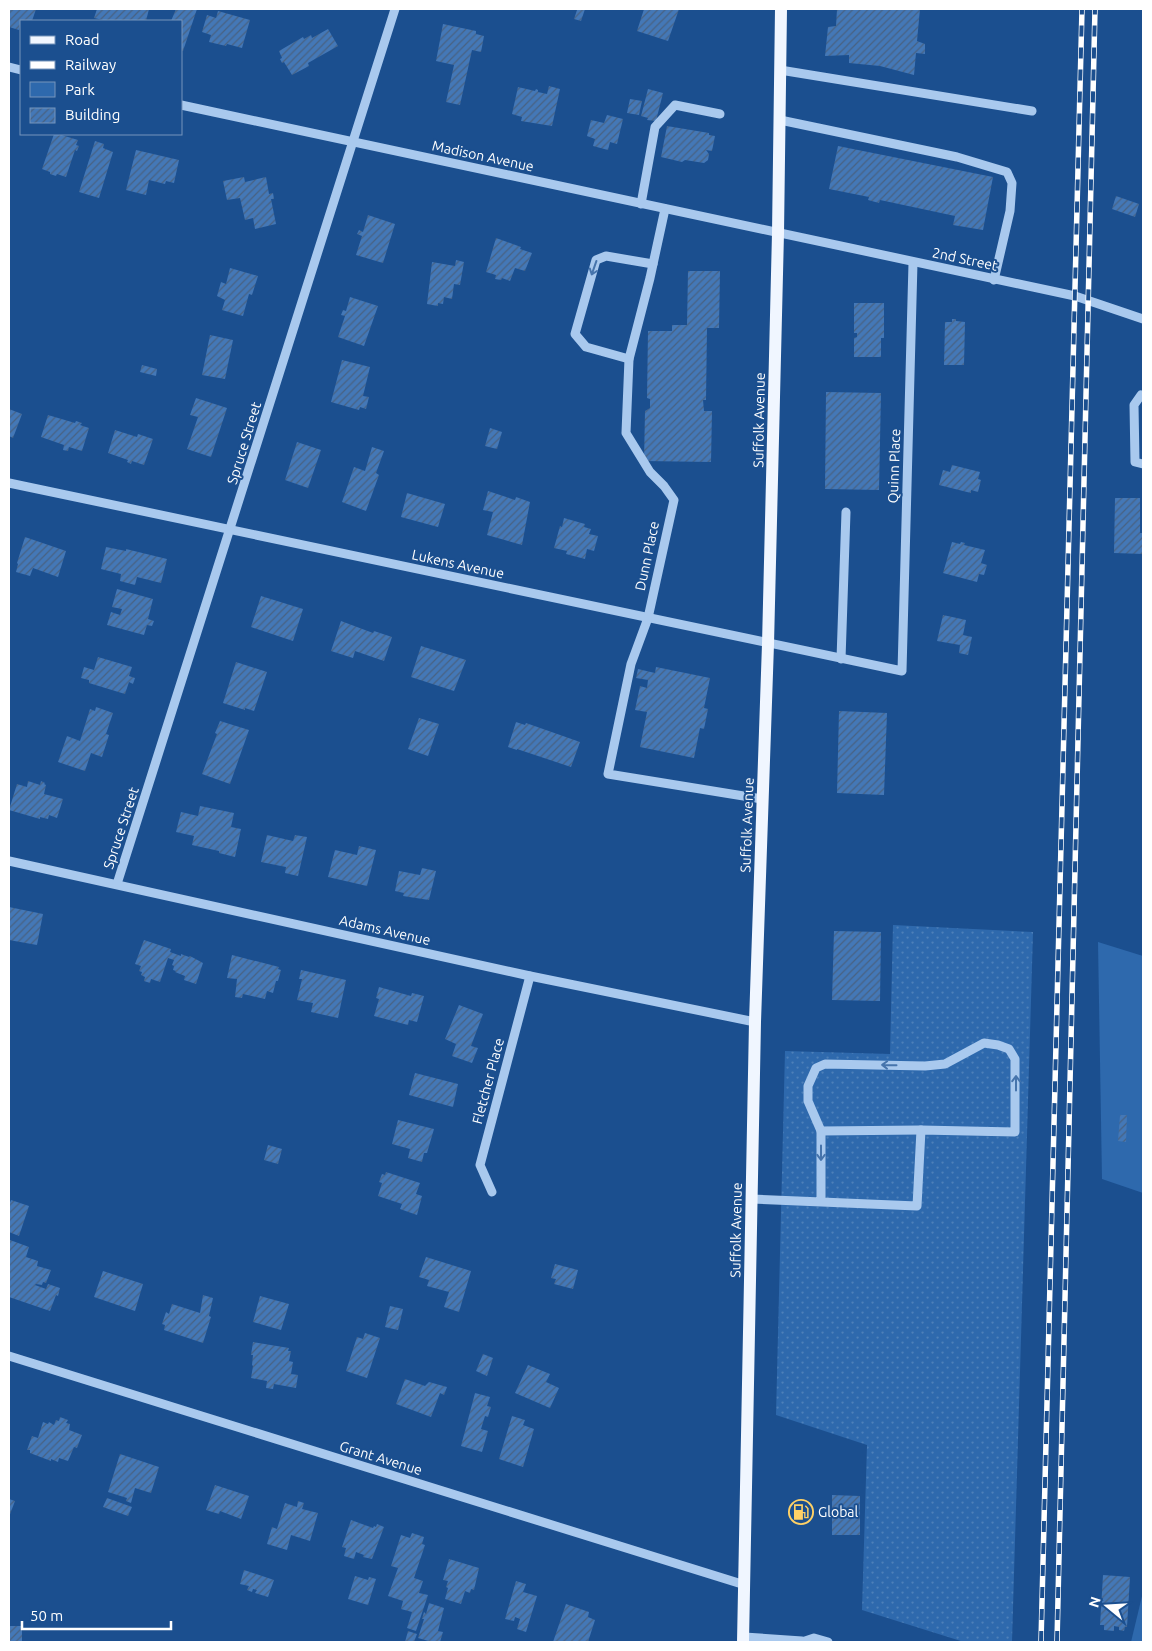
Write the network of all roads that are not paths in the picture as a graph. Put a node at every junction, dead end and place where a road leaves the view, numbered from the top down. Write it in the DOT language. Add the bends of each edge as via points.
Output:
graph roads {
  1 [pos="395,9"];
  2 [pos="781,9"];
  3 [pos="780,70"];
  4 [pos="182,105"];
  5 [pos="1032,111"];
  6 [pos="720,114"];
  7 [pos="780,120"];
  8 [pos="353,142"];
  9 [pos="641,204"];
  10 [pos="665,209"];
  11 [pos="778,233"];
  12 [pos="913,262"];
  13 [pos="653,264"];
  14 [pos="994,280"];
  15 [pos="1143,319"];
  16 [pos="629,359"];
  17 [pos="1143,396"];
  18 [pos="1143,464"];
  19 [pos="9,483"];
  20 [pos="846,512"];
  21 [pos="230,531"];
  22 [pos="648,618"];
  23 [pos="768,644"];
  24 [pos="841,659"];
  25 [pos="902,671"];
  26 [pos="762,799"];
  27 [pos="9,861"];
  28 [pos="117,884"];
  29 [pos="530,976"];
  30 [pos="755,1022"];
  31 [pos="921,1130"];
  32 [pos="821,1131"];
  33 [pos="492,1192"];
  34 [pos="752,1199"];
  35 [pos="821,1201"];
  36 [pos="9,1356"];
  37 [pos="745,1585"];
  38 [pos="744,1640"];
  39 [pos="802,1642"];
  40 [pos="828,1642"];
  1 -- 8 [label="street, Spruce Street"];
  2 -- 3 [label="main road, Suffolk Avenue"];
  3 -- 5 [label="street"];
  3 -- 7 [label="main road, Suffolk Avenue"];
  4 -- 8 [label="street, Madison Avenue"];
  6 -- 9 [label="street" via="675,105 662,119 655,127"];
  7 -- 11 [label="main road, Suffolk Avenue"];
  7 -- 14 [label="street" via="957,157 1007,172 1012,184 1010,210"];
  8 -- 9 [label="street, Madison Avenue"];
  8 -- 21 [label="street, Spruce Street"];
  9 -- 10 [label="street, Madison Avenue"];
  10 -- 11 [label="street, Madison Avenue"];
  10 -- 13 [label="street"];
  11 -- 12 [label="street, 2nd Street"];
  11 -- 23 [label="main road, Suffolk Avenue"];
  12 -- 14 [label="street, 2nd Street"];
  12 -- 25 [label="street, Quinn Place"];
  13 -- 16 [label="street"];
  13 -- 16 [label="street, one-way" via="606,256 596,260 575,334 586,347"];
  14 -- 15 [label="street, 2nd Street" via="1088,300"];
  16 -- 22 [label="street, Dunn Place" via="626,433 650,472 674,500"];
  17 -- 18 [label="street" via="1140,395 1134,405 1135,462"];
  19 -- 21 [label="street, Lukens Avenue"];
  20 -- 24 [label="street"];
  21 -- 22 [label="street, Lukens Avenue"];
  21 -- 28 [label="street, Spruce Street"];
  22 -- 23 [label="street, Lukens Avenue"];
  22 -- 26 [label="street, Dunn Place" via="632,664 608,774"];
  23 -- 24 [label="street, Lukens Avenue"];
  23 -- 26 [label="main road, Suffolk Avenue"];
  24 -- 25 [label="street, Lukens Avenue"];
  26 -- 30 [label="main road, Suffolk Avenue"];
  27 -- 28 [label="street, Adams Avenue"];
  28 -- 29 [label="street, Adams Avenue"];
  29 -- 30 [label="street, Adams Avenue"];
  29 -- 33 [label="street, Fletcher Place" via="480,1165"];
  30 -- 34 [label="main road, Suffolk Avenue"];
  31 -- 32 [label="street"];
  31 -- 32 [label="street, one-way" via="1015,1132 1016,1059 1009,1050 984,1043 945,1064 925,1066 825,1064 816,1068 808,1086 808,1101"];
  31 -- 35 [label="street" via="917,1206"];
  32 -- 35 [label="street, one-way"];
  34 -- 35 [label="street"];
  34 -- 37 [label="main road, Suffolk Avenue"];
  36 -- 37 [label="street, Grant Avenue"];
  37 -- 38 [label="main road, Suffolk Avenue"];
  38 -- 39 [label="street"];
  39 -- 40 [label="street" via="814,1638"];
}
